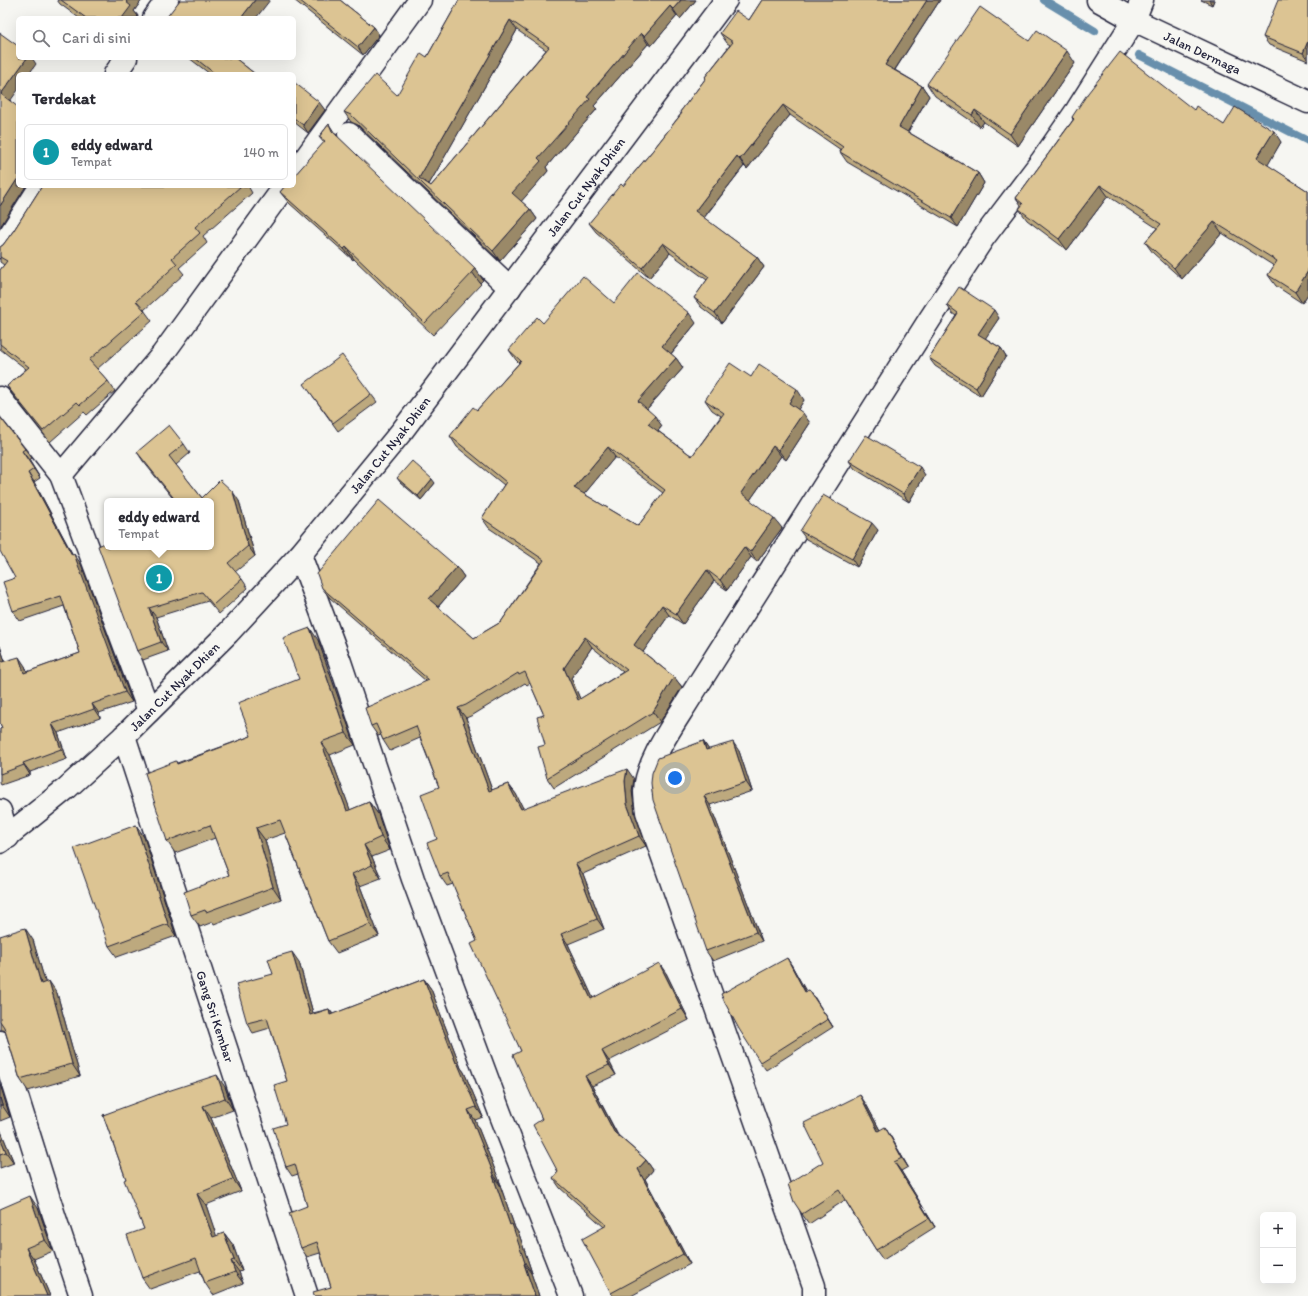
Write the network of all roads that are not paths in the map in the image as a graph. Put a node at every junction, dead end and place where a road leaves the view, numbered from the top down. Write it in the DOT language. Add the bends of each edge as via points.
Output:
graph roads {
  1 [pos="167,0"];
  2 [pos="420,0"];
  3 [pos="726,0"];
  4 [pos="1098,0"];
  5 [pos="1142,0"];
  6 [pos="155,16"];
  7 [pos="1134,20"];
  8 [pos="125,60"];
  9 [pos="116,72"];
  10 [pos="1308,102"];
  11 [pos="349,134"];
  12 [pos="296,171"];
  13 [pos="40,188"];
  14 [pos="284,188"];
  15 [pos="0,247"];
  16 [pos="510,288"];
  17 [pos="0,398"];
  18 [pos="61,475"];
  19 [pos="300,555"];
  20 [pos="149,711"];
  21 [pos="124,736"];
  22 [pos="0,811"];
  23 [pos="4,840"];
  24 [pos="0,1042"];
  25 [pos="82,1296"];
  26 [pos="307,1296"];
  27 [pos="571,1296"];
  28 [pos="814,1296"];
  1 -- 6 [label="street"];
  2 -- 12 [label="street"];
  3 -- 16 [label="street, Jalan Cut Nyak Dhien"];
  4 -- 7 [label="street, Jalan Dermaga"];
  5 -- 7 [label="street"];
  7 -- 10 [label="street, Jalan Dermaga"];
  7 -- 28 [label="street" via="1045,156 984,237 930,319 691,696 648,772 645,790 647,812 814,1286"];
  8 -- 9 [label="street"];
  11 -- 16 [label="street"];
  13 -- 15 [label="street"];
  14 -- 18 [label="street" via="162,355"];
  16 -- 19 [label="street, Jalan Cut Nyak Dhien" via="402,431"];
  17 -- 18 [label="street"];
  18 -- 20 [label="street"];
  19 -- 20 [label="street, Jalan Cut Nyak Dhien" via="228,633"];
  19 -- 27 [label="street" via="340,662 413,879"];
  20 -- 21 [label="street, Jalan Cut Nyak Dhien"];
  21 -- 23 [label="street, Jalan Cut Nyak Dhien"];
  21 -- 26 [label="street, Gang Sri Kembar"];
  22 -- 23 [label="street"];
  24 -- 25 [label="street"];
}
